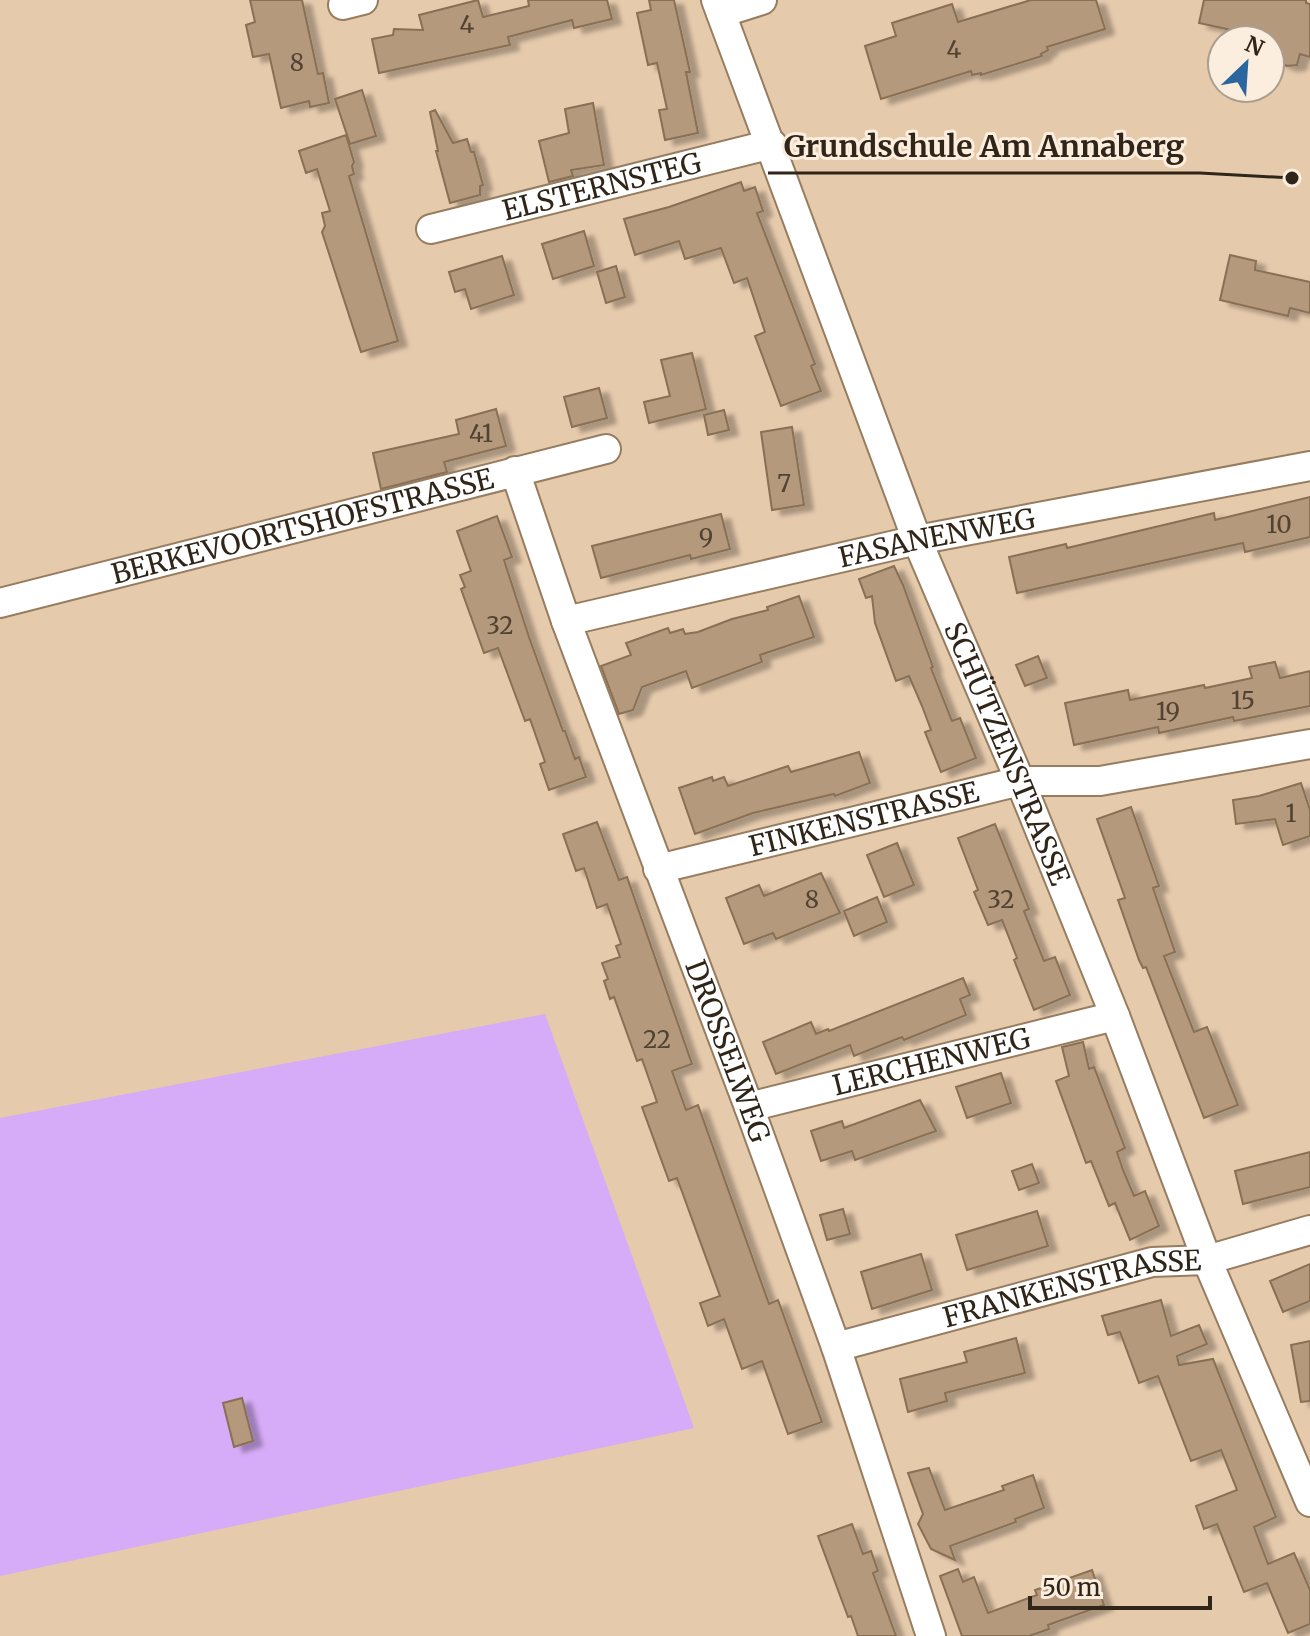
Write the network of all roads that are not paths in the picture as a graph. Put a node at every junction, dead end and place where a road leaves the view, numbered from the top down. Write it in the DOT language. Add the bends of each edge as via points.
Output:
graph roads {
  1 [pos="762,0"];
  2 [pos="719,6"];
  3 [pos="772,144"];
  4 [pos="431,229"];
  5 [pos="606,449"];
  6 [pos="1310,466"];
  7 [pos="515,471"];
  8 [pos="917,540"];
  9 [pos="0,603"];
  10 [pos="566,621"];
  11 [pos="1310,744"];
  12 [pos="1020,781"];
  13 [pos="658,869"];
  14 [pos="1115,1016"];
  15 [pos="749,1107"];
  16 [pos="1310,1230"];
  17 [pos="1207,1260"];
  18 [pos="836,1347"];
  19 [pos="1310,1502"];
  20 [pos="931,1636"];
  1 -- 2 [label="street"];
  2 -- 3 [label="street, SCHÜTZENSTRASSE"];
  3 -- 4 [label="street, ELSTERNSTEG"];
  3 -- 8 [label="street, SCHÜTZENSTRASSE"];
  5 -- 7 [label="street, BERKEVOORTSHOFSTRASSE"];
  6 -- 8 [label="street, FASANENWEG"];
  7 -- 9 [label="street, BERKEVOORTSHOFSTRASSE"];
  7 -- 10 [label="street, DROSSELWEG"];
  8 -- 10 [label="street, FASANENWEG"];
  8 -- 12 [label="street, SCHÜTZENSTRASSE"];
  10 -- 13 [label="street, DROSSELWEG"];
  11 -- 12 [label="street, FINKENSTRASSE" via="1100,781"];
  12 -- 13 [label="street, FINKENSTRASSE"];
  12 -- 14 [label="street, SCHÜTZENSTRASSE"];
  13 -- 15 [label="street, DROSSELWEG"];
  14 -- 15 [label="street, LERCHENWEG"];
  14 -- 17 [label="street, SCHÜTZENSTRASSE"];
  15 -- 18 [label="street, DROSSELWEG"];
  16 -- 17 [label="street, FRANKENSTRASSE"];
  17 -- 18 [label="street, FRANKENSTRASSE" via="1152,1262"];
  17 -- 19 [label="street, SCHÜTZENSTRASSE"];
  18 -- 20 [label="street, DROSSELWEG"];
}
